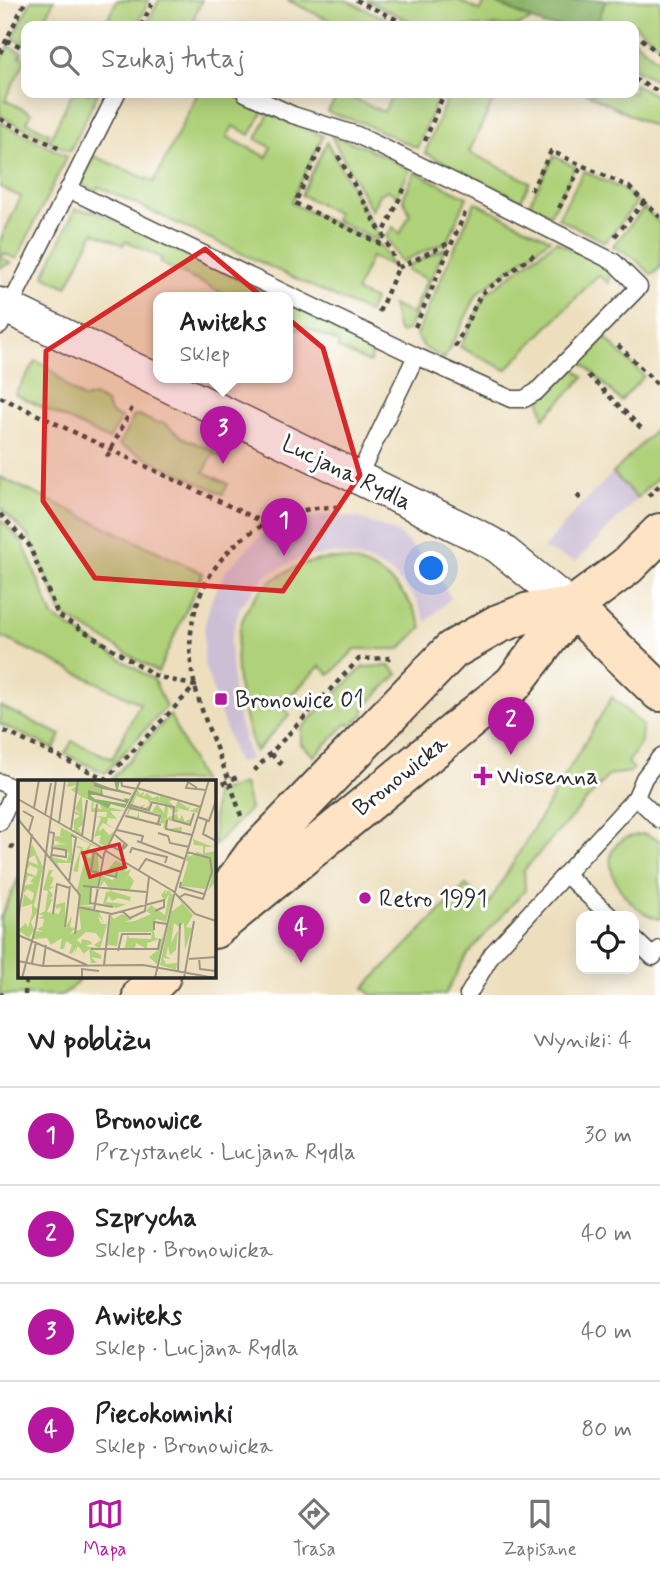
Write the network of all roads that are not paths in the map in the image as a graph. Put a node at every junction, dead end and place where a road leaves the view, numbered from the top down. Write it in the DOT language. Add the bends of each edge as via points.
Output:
graph roads {
  1 [pos="114,98"];
  2 [pos="257,98"];
  3 [pos="68,189"];
  4 [pos="283,292"];
  5 [pos="293,297"];
  6 [pos="3,313"];
  7 [pos="410,353"];
  8 [pos="153,382"];
  9 [pos="155,383"];
  10 [pos="358,477"];
  11 [pos="660,533"];
  12 [pos="572,607"];
  13 [pos="660,692"];
  14 [pos="660,757"];
  15 [pos="0,782"];
  16 [pos="636,797"];
  17 [pos="660,820"];
  18 [pos="0,822"];
  19 [pos="565,874"];
  20 [pos="215,909"];
  21 [pos="605,911"];
  22 [pos="215,928"];
  23 [pos="639,944"];
  24 [pos="660,949"];
  25 [pos="159,978"];
  26 [pos="142,995"];
  27 [pos="468,995"];
  1 -- 3 [label="lane"];
  2 -- 7 [label="lane" via="326,131 357,135 560,234 619,265 639,287 536,392 518,400"];
  3 -- 4 [label="lane"];
  3 -- 6 [label="lane"];
  5 -- 7 [label="lane"];
  6 -- 8 [label="street, Lucjana Rydla"];
  7 -- 10 [label="lane"];
  9 -- 10 [label="street, Lucjana Rydla"];
  10 -- 12 [label="street, Lucjana Rydla" via="487,541"];
  11 -- 12 [label="street, Bronowicka" via="627,566"];
  12 -- 13 [label="street, Lucjana Rydla"];
  12 -- 20 [label="street, Bronowicka" via="518,616 452,650 253,856"];
  12 -- 22 [label="street, Bronowicka" via="513,684"];
  14 -- 16 [label="lane"];
  15 -- 18 [label="lane" via="15,789"];
  16 -- 17 [label="lane"];
  16 -- 19 [label="lane"];
  19 -- 21 [label="lane"];
  19 -- 27 [label="lane" via="492,954"];
  23 -- 24 [label="lane" via="653,957"];
  25 -- 26 [label="street"];
}
